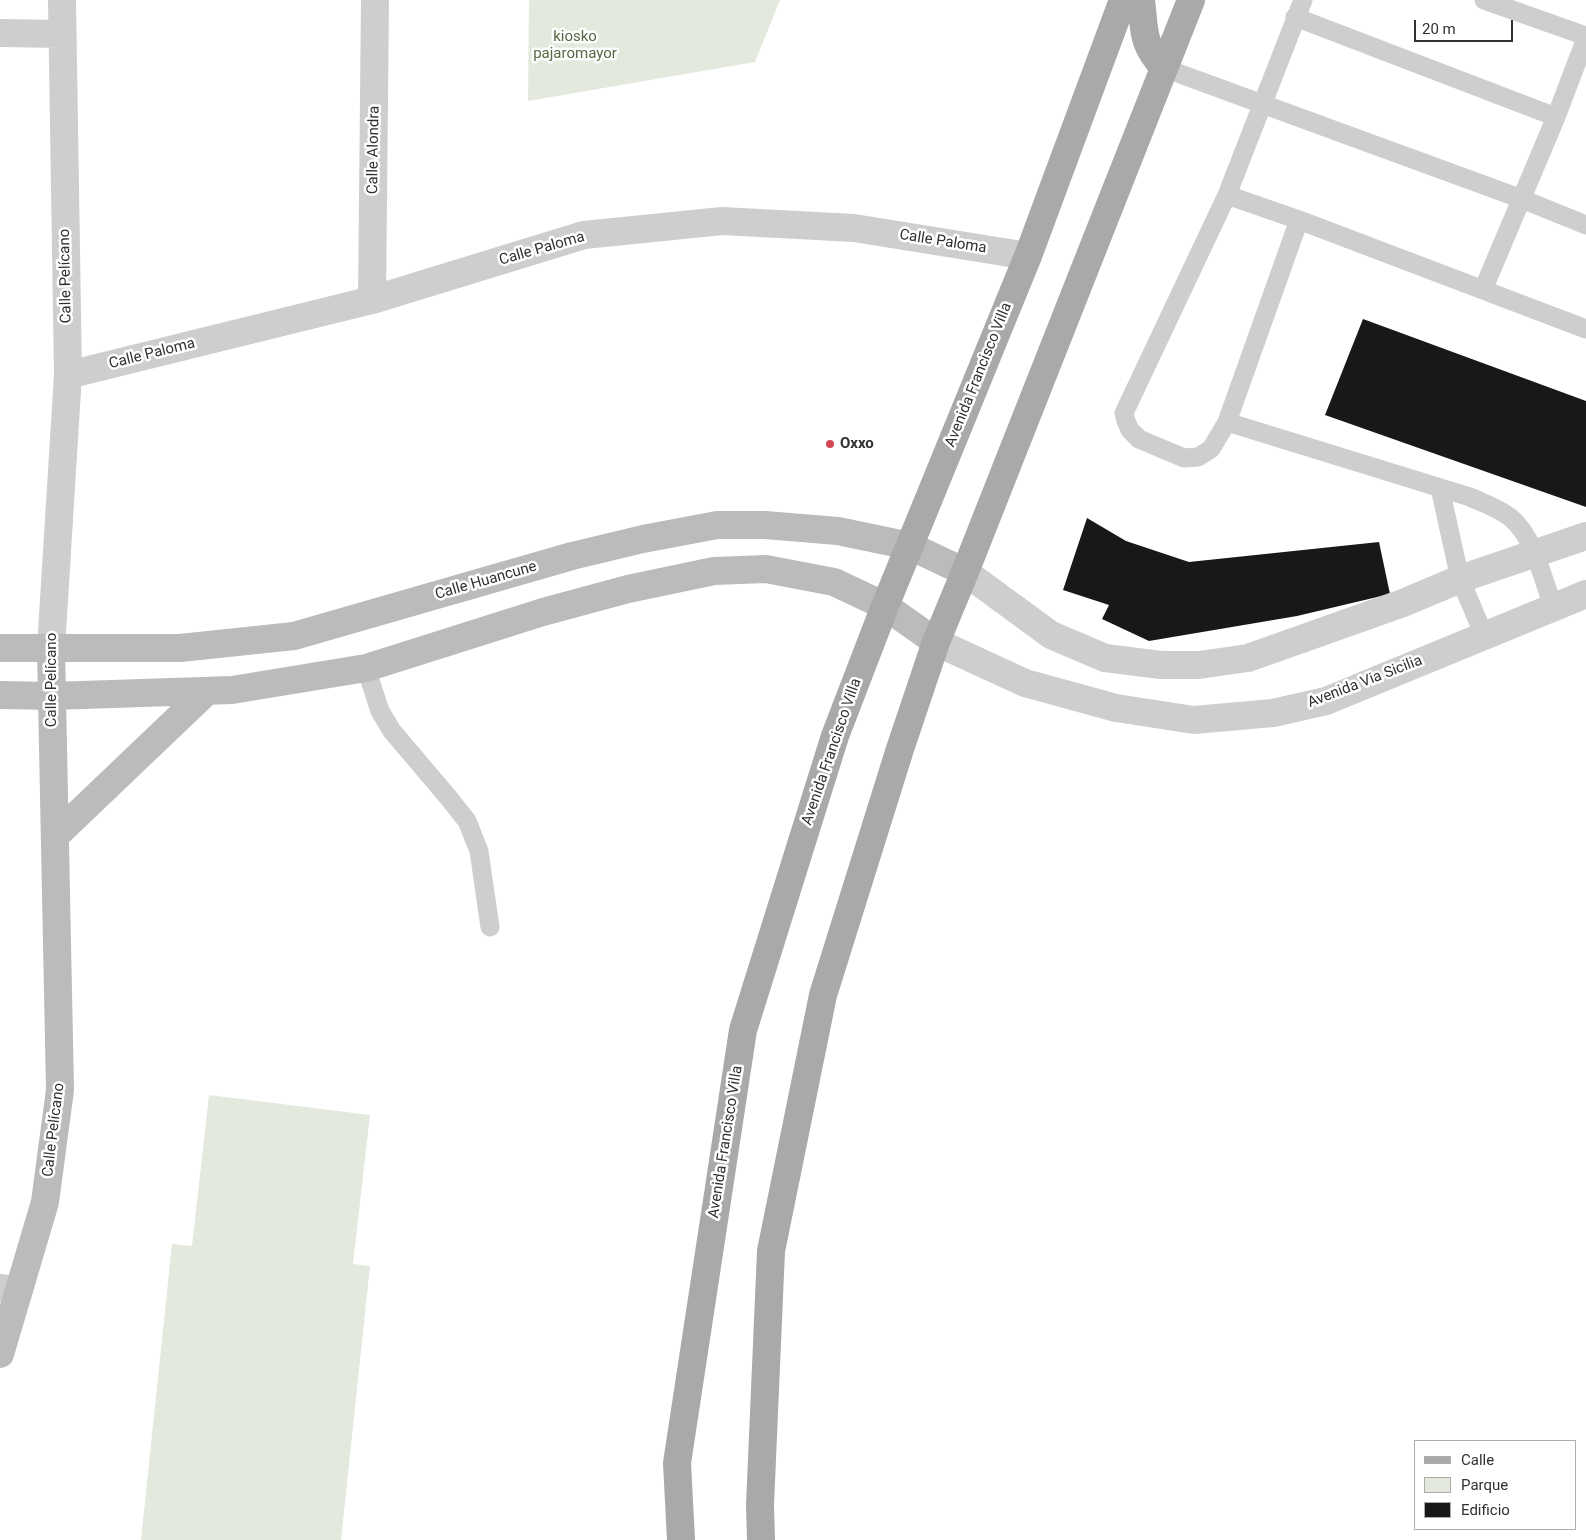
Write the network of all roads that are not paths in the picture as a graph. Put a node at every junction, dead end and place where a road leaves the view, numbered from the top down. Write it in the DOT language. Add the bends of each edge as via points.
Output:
graph roads {
  1 [pos="62,0"];
  2 [pos="375,0"];
  3 [pos="1122,0"];
  4 [pos="1141,0"];
  5 [pos="1191,0"];
  6 [pos="1484,0"];
  7 [pos="1299,8"];
  8 [pos="0,33"];
  9 [pos="62,34"];
  10 [pos="1586,37"];
  11 [pos="1164,68"];
  12 [pos="1263,104"];
  13 [pos="1556,117"];
  14 [pos="1227,195"];
  15 [pos="1522,199"];
  16 [pos="1299,220"];
  17 [pos="1586,225"];
  18 [pos="1028,256"];
  19 [pos="1483,290"];
  20 [pos="372,300"];
  21 [pos="1586,329"];
  22 [pos="68,375"];
  23 [pos="1227,422"];
  24 [pos="1440,488"];
  25 [pos="1586,536"];
  26 [pos="910,546"];
  27 [pos="1534,554"];
  28 [pos="965,572"];
  29 [pos="1460,579"];
  30 [pos="1586,594"];
  31 [pos="885,606"];
  32 [pos="1553,607"];
  33 [pos="1484,635"];
  34 [pos="294,636"];
  35 [pos="936,642"];
  36 [pos="0,648"];
  37 [pos="51,648"];
  38 [pos="366,668"];
  39 [pos="307,678"];
  40 [pos="207,691"];
  41 [pos="0,695"];
  42 [pos="52,696"];
  43 [pos="55,836"];
  44 [pos="490,927"];
  45 [pos="10,1289"];
  46 [pos="0,1354"];
  47 [pos="682,1540"];
  48 [pos="760,1540"];
  1 -- 9 [label="street, Calle Pelícano"];
  2 -- 20 [label="street, Calle Alondra"];
  3 -- 18 [label="main road, Avenida Francisco Villa"];
  4 -- 11 [label="main road" via="1144,36"];
  5 -- 11 [label="main road"];
  6 -- 10 [label="lane"];
  7 -- 12 [label="lane"];
  7 -- 13 [label="lane"];
  8 -- 9 [label="street"];
  9 -- 22 [label="street, Calle Pelícano"];
  10 -- 13 [label="lane"];
  11 -- 12 [label="lane"];
  11 -- 28 [label="main road"];
  12 -- 14 [label="lane"];
  12 -- 15 [label="lane"];
  13 -- 15 [label="lane"];
  14 -- 16 [label="lane"];
  14 -- 23 [label="lane" via="1124,413 1130,430 1139,439 1184,458 1198,457 1211,449"];
  15 -- 17 [label="lane"];
  15 -- 19 [label="lane"];
  16 -- 19 [label="lane"];
  16 -- 23 [label="lane"];
  18 -- 20 [label="street, Calle Paloma" via="854,228 722,221 584,235"];
  18 -- 26 [label="main road, Avenida Francisco Villa"];
  19 -- 21 [label="lane"];
  20 -- 22 [label="street, Calle Paloma"];
  22 -- 37 [label="street, Calle Pelícano"];
  23 -- 24 [label="lane"];
  24 -- 27 [label="lane" via="1470,497 1510,517 1524,531"];
  24 -- 29 [label="lane"];
  25 -- 27 [label="street"];
  26 -- 28 [label="main road, Calle Huancune"];
  26 -- 31 [label="main road, Avenida Francisco Villa"];
  26 -- 34 [label="main road, Calle Huancune" via="838,530 717,525 572,556"];
  27 -- 29 [label="street"];
  27 -- 32 [label="lane"];
  28 -- 29 [label="street" via="1051,635 1105,658 1161,665 1199,665 1248,658 1403,603"];
  28 -- 35 [label="main road"];
  29 -- 33 [label="lane"];
  30 -- 32 [label="street, Avenida Via Sicilia"];
  31 -- 35 [label="main road"];
  31 -- 38 [label="main road" via="834,582 766,569 714,571 628,589 543,612"];
  31 -- 47 [label="main road, Avenida Francisco Villa" via="835,736 742,1030 677,1463"];
  32 -- 33 [label="street, Avenida Via Sicilia"];
  33 -- 35 [label="street, Avenida Via Sicilia" via="1326,700 1273,713 1194,720 1116,708 1025,683"];
  34 -- 37 [label="main road, Calle Huancune" via="180,648"];
  34 -- 39 [label="main road"];
  35 -- 48 [label="main road" via="823,995 771,1251"];
  36 -- 37 [label="main road, Calle Huancune"];
  37 -- 42 [label="main road, Calle Pelícano"];
  38 -- 39 [label="main road"];
  38 -- 44 [label="lane" via="380,711 392,731 467,821 479,851"];
  39 -- 40 [label="main road"];
  40 -- 42 [label="main road"];
  40 -- 43 [label="main road"];
  41 -- 42 [label="main road"];
  42 -- 43 [label="main road, Calle Pelícano"];
  43 -- 45 [label="main road, Calle Pelícano" via="60,1090 45,1202"];
  45 -- 46 [label="main road, Calle Pelícano"];
}
